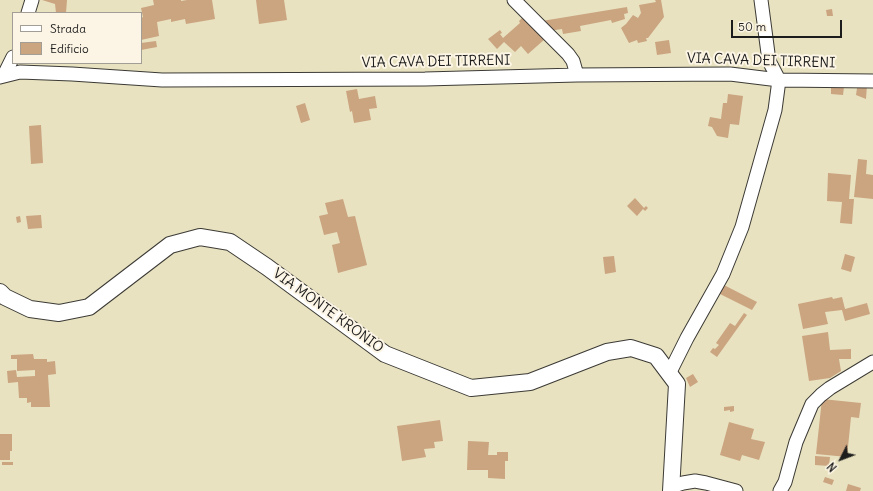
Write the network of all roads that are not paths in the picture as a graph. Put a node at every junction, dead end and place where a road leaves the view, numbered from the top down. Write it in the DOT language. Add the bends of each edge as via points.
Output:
graph roads {
  1 [pos="32,0"];
  2 [pos="514,0"];
  3 [pos="761,0"];
  4 [pos="28,12"];
  5 [pos="12,59"];
  6 [pos="576,75"];
  7 [pos="2,76"];
  8 [pos="779,80"];
  9 [pos="873,82"];
  10 [pos="0,292"];
  11 [pos="873,362"];
  12 [pos="669,374"];
  13 [pos="671,489"];
  14 [pos="736,491"];
  15 [pos="780,491"];
  1 -- 4 [label="street"];
  2 -- 6 [label="street" via="568,54 573,61"];
  3 -- 8 [label="street" via="769,61"];
  5 -- 7 [label="street"];
  6 -- 7 [label="street, VIA CAVA DEI TIRRENI" via="425,79 186,80 20,72"];
  6 -- 8 [label="street, VIA CAVA DEI TIRRENI" via="730,74"];
  8 -- 9 [label="street, VIA CAVA DEI TIRRENI"];
  8 -- 12 [label="street" via="775,110 742,227 722,274"];
  10 -- 12 [label="street, VIA MONTE KRONIO" via="30,309 58,313 89,307 170,245 200,237 230,242 385,354 471,388 530,382 607,352 631,348 656,356"];
  11 -- 15 [label="street" via="830,388 812,404"];
  12 -- 13 [label="street, VIA MONTE KRONIO" via="677,384"];
  13 -- 14 [label="street" via="695,481"];
}
